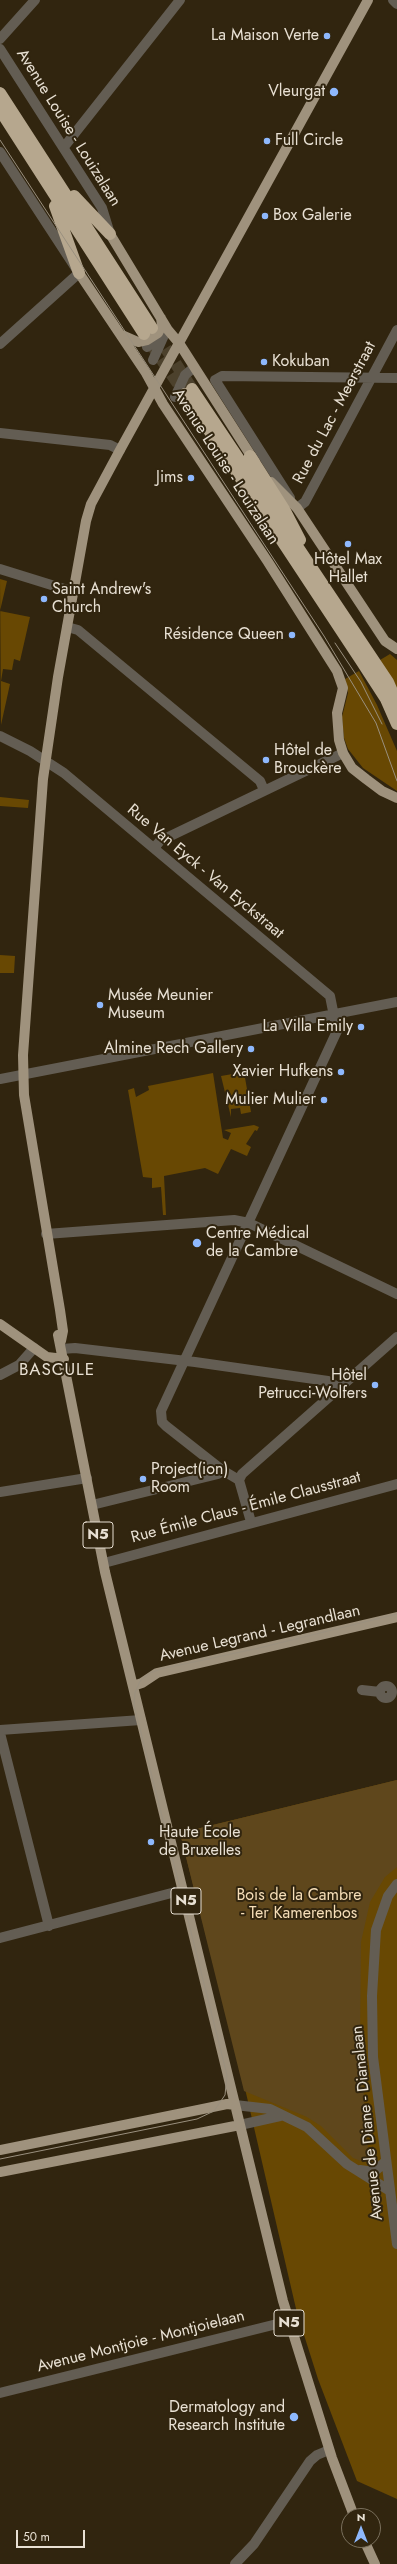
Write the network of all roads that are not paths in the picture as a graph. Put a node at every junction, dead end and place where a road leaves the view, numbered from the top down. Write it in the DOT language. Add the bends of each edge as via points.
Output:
graph roads {
  1 [pos="35,0"];
  2 [pos="180,0"];
  3 [pos="368,0"];
  4 [pos="393,0"];
  5 [pos="397,4"];
  6 [pos="0,39"];
  7 [pos="0,50"];
  8 [pos="1,93"];
  9 [pos="0,110"];
  10 [pos="0,116"];
  11 [pos="14,132"];
  12 [pos="64,147"];
  13 [pos="0,152"];
  14 [pos="48,166"];
  15 [pos="110,234"];
  16 [pos="79,274"];
  17 [pos="161,318"];
  18 [pos="397,330"];
  19 [pos="120,334"];
  20 [pos="147,338"];
  21 [pos="179,343"];
  22 [pos="0,344"];
  23 [pos="191,370"];
  24 [pos="371,378"];
  25 [pos="397,378"];
  26 [pos="155,388"];
  27 [pos="184,393"];
  28 [pos="0,433"];
  29 [pos="120,450"];
  30 [pos="250,456"];
  31 [pos="294,505"];
  32 [pos="0,569"];
  33 [pos="74,592"];
  34 [pos="329,596"];
  35 [pos="67,627"];
  36 [pos="397,650"];
  37 [pos="397,703"];
  38 [pos="397,724"];
  39 [pos="0,736"];
  40 [pos="343,753"];
  41 [pos="45,761"];
  42 [pos="264,790"];
  43 [pos="397,800"];
  44 [pos="154,848"];
  45 [pos="397,1002"];
  46 [pos="334,1014"];
  47 [pos="23,1075"];
  48 [pos="0,1079"];
  49 [pos="249,1223"];
  50 [pos="46,1234"];
  51 [pos="397,1294"];
  52 [pos="0,1324"];
  53 [pos="397,1336"];
  54 [pos="34,1348"];
  55 [pos="62,1350"];
  56 [pos="185,1361"];
  57 [pos="0,1375"];
  58 [pos="339,1388"];
  59 [pos="222,1470"];
  60 [pos="87,1478"];
  61 [pos="239,1480"];
  62 [pos="397,1484"];
  63 [pos="0,1492"];
  64 [pos="92,1505"];
  65 [pos="252,1522"];
  66 [pos="104,1563"];
  67 [pos="397,1617"];
  68 [pos="133,1686"];
  69 [pos="362,1690"];
  70 [pos="394,1693"];
  71 [pos="141,1720"];
  72 [pos="0,1730"];
  73 [pos="0,1733"];
  74 [pos="397,1884"];
  75 [pos="183,1890"];
  76 [pos="49,1926"];
  77 [pos="0,1938"];
  78 [pos="230,2082"];
  79 [pos="223,2105"];
  80 [pos="235,2106"];
  81 [pos="280,2116"];
  82 [pos="240,2125"];
  83 [pos="0,2150"];
  84 [pos="385,2162"];
  85 [pos="358,2170"];
  86 [pos="0,2172"];
  87 [pos="390,2191"];
  88 [pos="397,2244"];
  89 [pos="289,2321"];
  90 [pos="0,2392"];
  91 [pos="329,2450"];
  92 [pos="351,2508"];
  93 [pos="368,2548"];
  94 [pos="235,2564"];
  95 [pos="375,2564"];
  1 -- 6 [label="street"];
  2 -- 12 [label="street"];
  3 -- 21 [label="main road"];
  4 -- 5 [label="street"];
  7 -- 12 [label="street, Avenue Louise - Louizalaan"];
  8 -- 14 [label="highway"];
  9 -- 11 [label="highway"];
  10 -- 11 [label="highway"];
  11 -- 16 [label="highway" via="58,211"];
  11 -- 20 [label="highway"];
  12 -- 15 [label="street, Avenue Louise - Louizalaan" via="104,212"];
  13 -- 16 [label="street, Avenue Louise - Louizalaan"];
  14 -- 15 [label="highway"];
  14 -- 20 [label="highway"];
  15 -- 17 [label="main road, Avenue Louise - Louizalaan"];
  16 -- 19 [label="main road, Avenue Louise - Louizalaan"];
  16 -- 22 [label="street"];
  17 -- 19 [label="main road" via="162,324 158,333 147,340 132,341"];
  17 -- 21 [label="main road, Avenue Louise - Louizalaan"];
  18 -- 24 [label="street, Rue du Lac - Meerstraat"];
  19 -- 26 [label="main road, Avenue Louise - Louizalaan"];
  20 -- 20 [label="street" via="164,334 153,358"];
  21 -- 26 [label="main road"];
  21 -- 30 [label="main road, Avenue Louise - Louizalaan"];
  23 -- 27 [label="street" via="185,375"];
  24 -- 25 [label="street"];
  24 -- 31 [label="street, Rue du Lac - Meerstraat" via="305,502"];
  24 -- 31 [label="street, Avenue Louise - Louizalaan" via="222,376 215,380"];
  26 -- 29 [label="main road"];
  26 -- 40 [label="main road, Avenue Louise - Louizalaan" via="337,670 343,688 337,720 338,740"];
  27 -- 34 [label="highway, Avenue Louise - Louizalaan"];
  27 -- 38 [label="highway, Avenue Louise - Louizalaan" via="386,699"];
  28 -- 29 [label="street" via="110,445"];
  29 -- 33 [label="main road" via="91,504"];
  30 -- 31 [label="main road, Avenue Louise - Louizalaan" via="281,494"];
  30 -- 34 [label="highway" via="285,511"];
  31 -- 36 [label="main road, Avenue Louise - Louizalaan" via="385,641"];
  32 -- 33 [label="street"];
  33 -- 35 [label="main road"];
  34 -- 37 [label="highway, Avenue Louise - Louizalaan" via="388,682"];
  35 -- 41 [label="main road"];
  35 -- 42 [label="street" via="78,630 260,781"];
  39 -- 41 [label="street, Rue Van Eyck - Van Eyckstraat"];
  40 -- 42 [label="street"];
  40 -- 43 [label="main road, Avenue Louise - Louizalaan" via="352,768"];
  41 -- 44 [label="street, Rue Van Eyck - Van Eyckstraat" via="64,773"];
  41 -- 47 [label="main road" via="28,960"];
  42 -- 44 [label="street" via="160,841"];
  44 -- 46 [label="street, Rue Van Eyck - Van Eyckstraat" via="330,996"];
  45 -- 46 [label="street"];
  46 -- 47 [label="street"];
  46 -- 49 [label="street, Rue Van Eyck - Van Eyckstraat" via="337,1031"];
  47 -- 48 [label="street"];
  47 -- 50 [label="main road"];
  49 -- 50 [label="street" via="234,1220"];
  49 -- 51 [label="street"];
  49 -- 56 [label="street, Rue Van Eyck - Van Eyckstraat"];
  50 -- 55 [label="main road" via="58,1302 55,1311"];
  52 -- 54 [label="main road"];
  53 -- 58 [label="street"];
  54 -- 55 [label="main road" via="47,1357"];
  54 -- 57 [label="street" via="19,1365"];
  55 -- 56 [label="street" via="75,1348"];
  55 -- 60 [label="main road, N5"];
  56 -- 58 [label="street" via="328,1381"];
  56 -- 59 [label="street, Rue Van Eyck - Van Eyckstraat" via="161,1411 162,1422"];
  58 -- 61 [label="street" via="242,1474"];
  59 -- 61 [label="street, Rue Van Eyck - Van Eyckstraat"];
  59 -- 64 [label="street" via="218,1474"];
  60 -- 63 [label="street"];
  60 -- 64 [label="main road, N5"];
  61 -- 65 [label="street"];
  62 -- 65 [label="street, Rue Émile Claus - Émile Clausstraat"];
  64 -- 66 [label="main road, N5"];
  65 -- 66 [label="street, Rue Émile Claus - Émile Clausstraat"];
  66 -- 68 [label="main road, N5"];
  67 -- 68 [label="main road, Avenue Legrand - Legrandlaan" via="157,1673"];
  68 -- 71 [label="main road, N5"];
  69 -- 70 [label="street" via="380,1692 384,1698"];
  71 -- 72 [label="street"];
  71 -- 75 [label="main road, N5"];
  73 -- 76 [label="street"];
  74 -- 84 [label="street, Avenue de Diane - Dianalaan" via="382,1910 373,1952 373,2057"];
  75 -- 76 [label="street"];
  75 -- 78 [label="main road, N5"];
  76 -- 77 [label="street"];
  78 -- 79 [label="main road"];
  78 -- 80 [label="main road, N5"];
  79 -- 80 [label="main road"];
  79 -- 83 [label="main road"];
  80 -- 81 [label="street" via="270,2109"];
  80 -- 82 [label="main road, N5"];
  81 -- 82 [label="street"];
  81 -- 85 [label="street" via="307,2127 347,2164"];
  82 -- 86 [label="main road"];
  82 -- 89 [label="main road, N5"];
  84 -- 85 [label="street" via="374,2172"];
  84 -- 87 [label="street, Avenue de Diane - Dianalaan"];
  85 -- 87 [label="street"];
  87 -- 88 [label="street, Avenue de Diane - Dianalaan"];
  89 -- 90 [label="street, Avenue Montjoie - Montjoielaan"];
  89 -- 91 [label="main road, N5"];
  91 -- 92 [label="main road, N5"];
  91 -- 94 [label="street" via="317,2455 310,2462 254,2544"];
  93 -- 95 [label="main road"];
}
